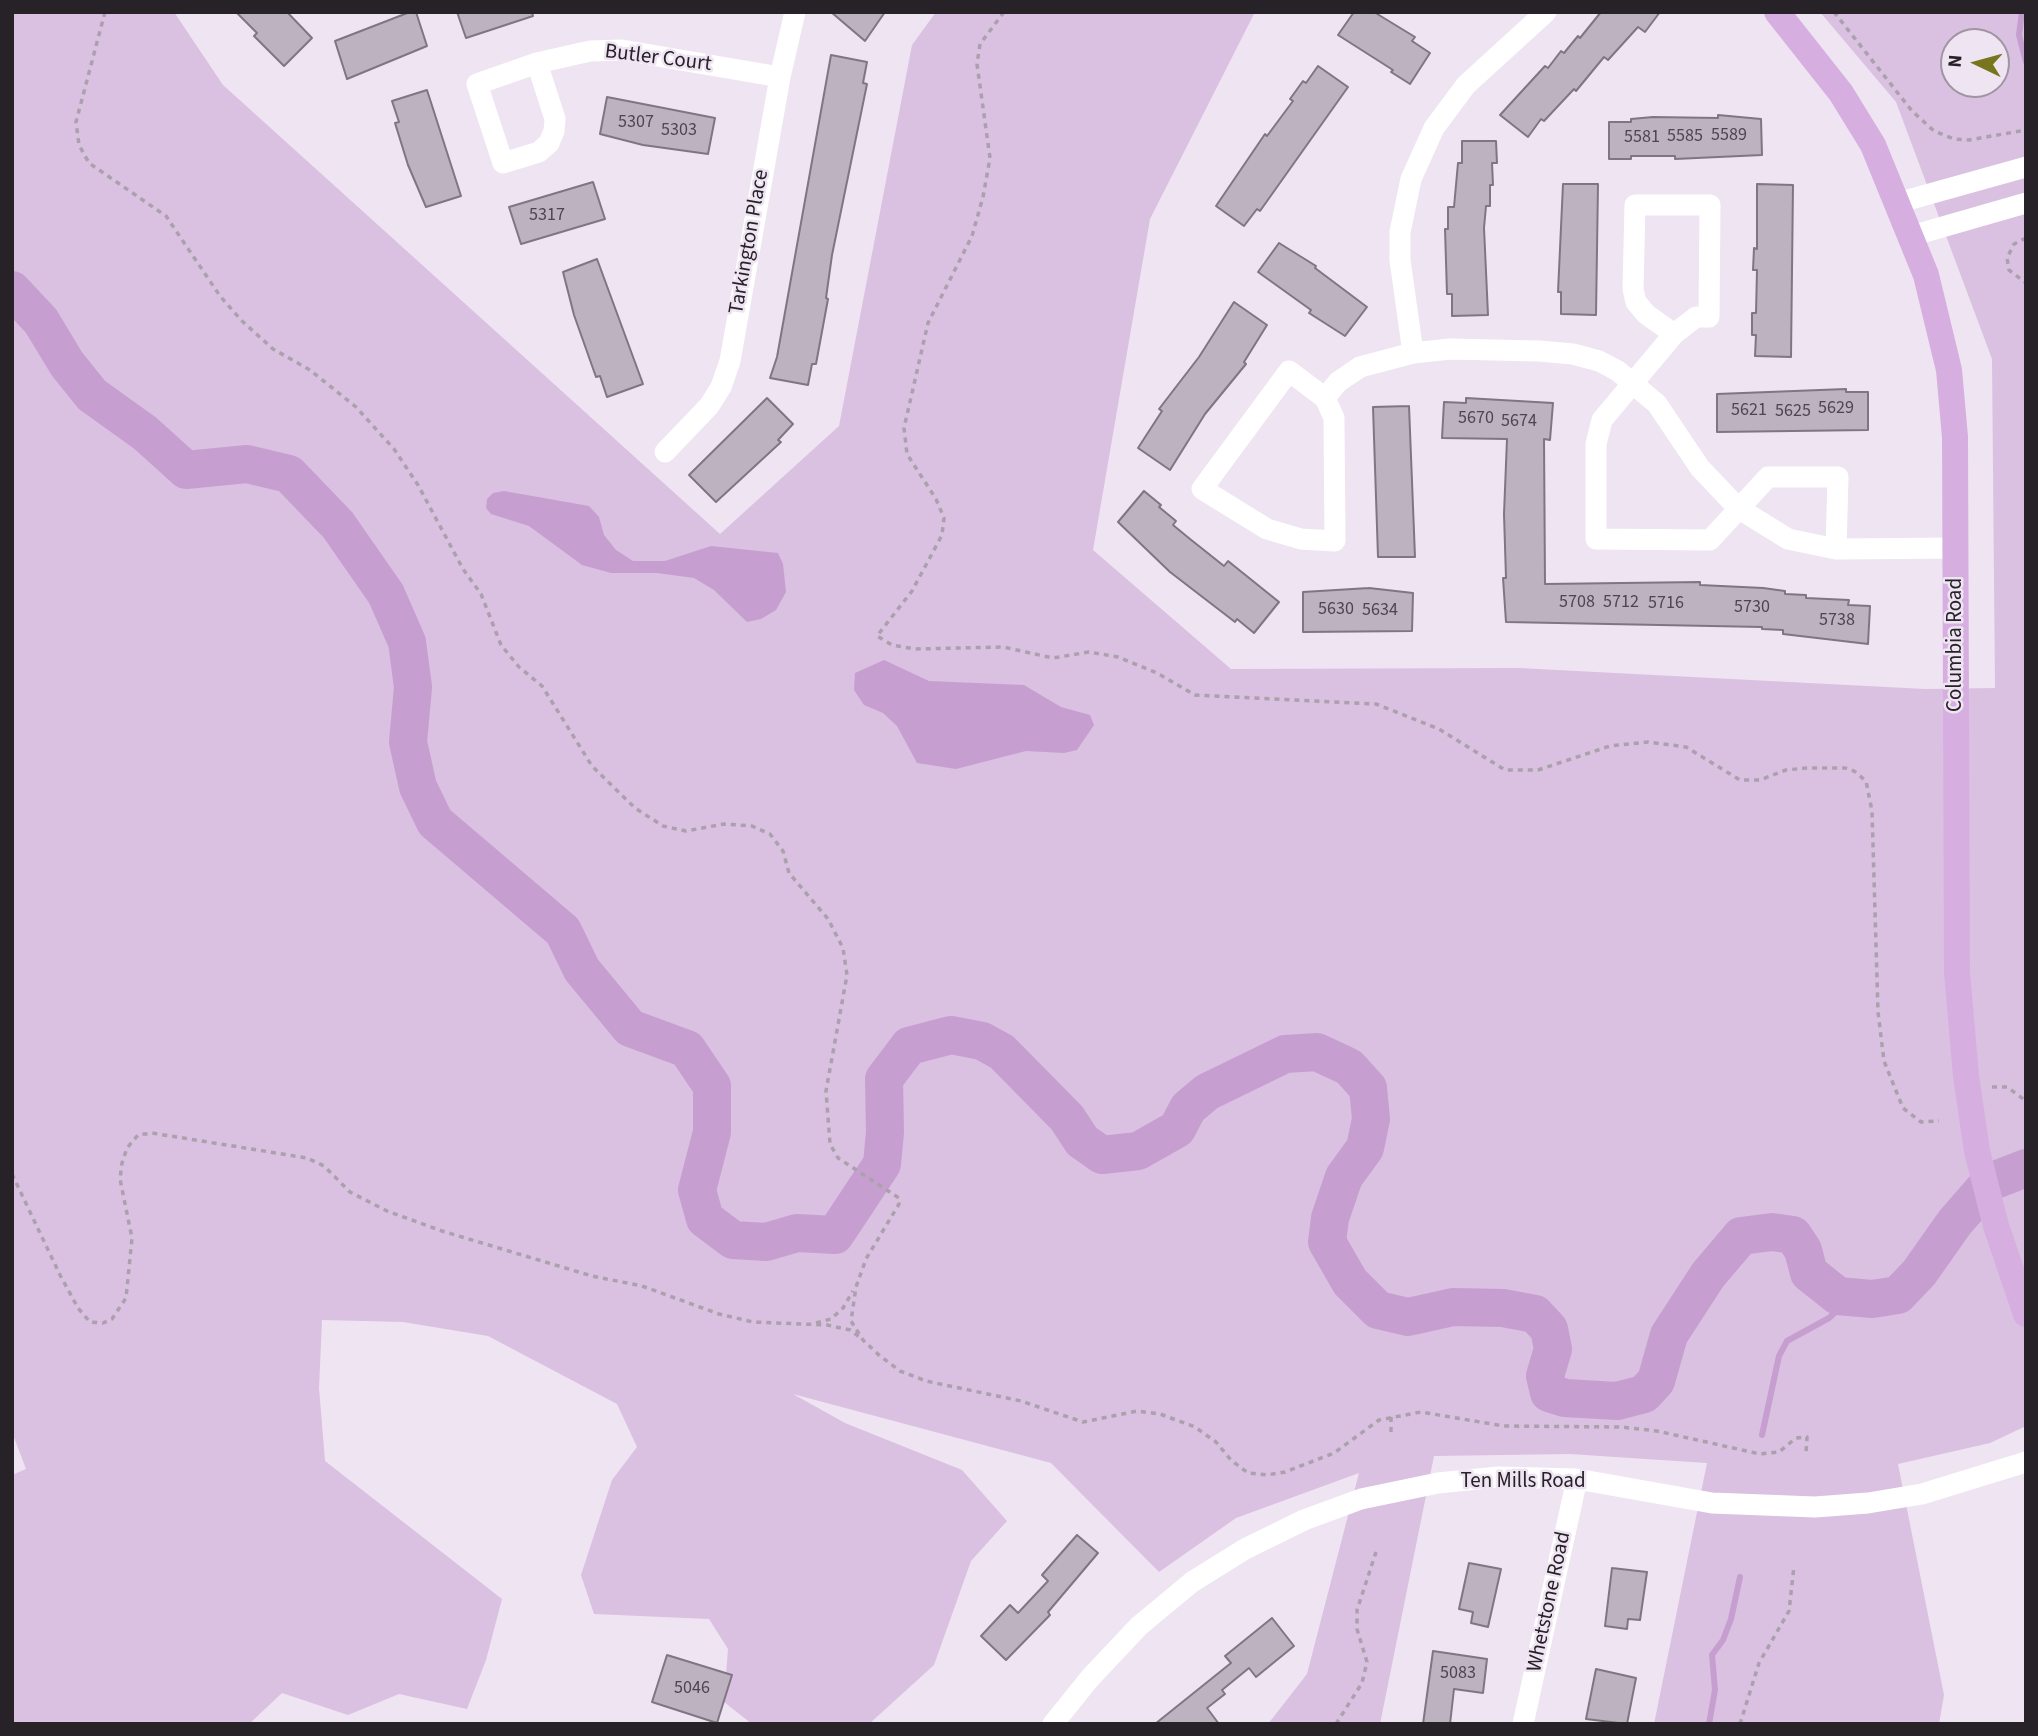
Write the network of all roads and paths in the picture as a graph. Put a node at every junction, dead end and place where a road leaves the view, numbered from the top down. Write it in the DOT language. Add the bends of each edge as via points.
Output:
graph roads {
  1 [pos="105,12"];
  2 [pos="795,12"];
  3 [pos="1004,12"];
  4 [pos="1546,12"];
  5 [pos="1777,12"];
  6 [pos="1834,12"];
  7 [pos="537,64"];
  8 [pos="780,77"];
  9 [pos="2026,131"];
  10 [pos="2026,167"];
  11 [pos="1897,203"];
  12 [pos="2026,203"];
  13 [pos="1911,236"];
  14 [pos="2026,238"];
  15 [pos="2026,283"];
  16 [pos="1674,334"];
  17 [pos="1413,353"];
  18 [pos="1634,383"];
  19 [pos="1325,398"];
  20 [pos="665,452"];
  21 [pos="1738,508"];
  22 [pos="1957,548"];
  23 [pos="1836,549"];
  24 [pos="1992,1087"];
  25 [pos="2026,1101"];
  26 [pos="1939,1121"];
  27 [pos="12,1174"];
  28 [pos="856,1287"];
  29 [pos="2026,1314"];
  30 [pos="810,1324"];
  31 [pos="863,1340"];
  32 [pos="1391,1417"];
  33 [pos="1391,1437"];
  34 [pos="1806,1453"];
  35 [pos="2026,1462"];
  36 [pos="1577,1479"];
  37 [pos="1376,1552"];
  38 [pos="1794,1566"];
  39 [pos="1053,1724"];
  40 [pos="1336,1724"];
  41 [pos="1523,1724"];
  42 [pos="1740,1724"];
  1 -- 28 [label="path" via="76,122 79,145 89,163 166,216 242,321 273,349 310,370 356,407 394,449 481,594 501,645 542,686 592,766 635,808 663,826 686,831 724,824 752,826 770,834 783,851 789,873 828,919 843,948 847,975 826,1091 830,1144 838,1158 899,1198"];
  2 -- 8 [label="street, Tarkington Place"];
  3 -- 26 [label="path" via="980,44 977,64 990,158 983,197 972,236 928,323 905,417 907,454 936,499 944,519 942,535 902,607 877,636 892,645 915,649 1003,648 1053,658 1088,652 1118,657 1195,695 1376,705 1439,729 1497,766 1517,771 1538,770 1610,746 1648,742 1686,747 1741,780 1806,768 1854,771 1866,781 1873,823 1880,1040 1888,1076 1903,1108 1921,1122"];
  4 -- 17 [label="street" via="1460,92 1434,128 1411,178 1400,260"];
  5 -- 11 [label="main road, Columbia Road" via="1841,93 1873,145"];
  6 -- 9 [label="path" via="1912,111 1934,131 1969,140"];
  7 -- 7 [label="street, Butler Court" via="555,119 554,131 539,152 503,163 477,84"];
  7 -- 8 [label="street, Butler Court" via="590,51 622,50"];
  8 -- 20 [label="street, Tarkington Place" via="730,361 722,387 709,406"];
  10 -- 11 [label="street"];
  11 -- 13 [label="main road, Columbia Road"];
  12 -- 13 [label="street"];
  13 -- 22 [label="main road, Columbia Road" via="1926,275 1949,370"];
  14 -- 15 [label="path" via="2014,244 2007,258 2009,271"];
  16 -- 16 [label="street" via="1696,317 1709,317 1710,205 1634,205 1636,302"];
  16 -- 18 [label="street"];
  17 -- 18 [label="street" via="1450,349 1573,354 1599,360"];
  17 -- 19 [label="street" via="1360,367"];
  18 -- 21 [label="street" via="1657,404 1700,468"];
  18 -- 21 [label="street" via="1611,408 1597,434 1596,539 1710,540"];
  19 -- 19 [label="street" via="1334,418 1335,541 1301,539 1267,529 1202,489 1289,371"];
  21 -- 23 [label="street" via="1788,539"];
  21 -- 23 [label="street" via="1768,477 1838,477"];
  22 -- 23 [label="street"];
  22 -- 29 [label="main road, Columbia Road" via="1957,959 1966,1076 1977,1151"];
  24 -- 25 [label="path" via="2007,1087"];
  27 -- 30 [label="path" via="78,1308 90,1322 112,1319 125,1298 132,1238 120,1179 127,1147 138,1135 152,1133 307,1158 324,1166 349,1192 442,1231 592,1276 642,1286 719,1314 753,1322"];
  28 -- 30 [label="path" via="831,1319"];
  28 -- 31 [label="path" via="851,1321"];
  30 -- 31 [label="path" via="850,1329"];
  31 -- 32 [label="path" via="900,1371 926,1381 1021,1401 1083,1422 1137,1411 1160,1414 1195,1427 1248,1473 1285,1472 1322,1458 1379,1420"];
  32 -- 33 [label="path"];
  32 -- 34 [label="path" via="1421,1412 1504,1426 1621,1427 1691,1437 1760,1454 1779,1452 1796,1438 1807,1437"];
  35 -- 36 [label="street, Ten Mills Road" via="1922,1494 1815,1507 1712,1503"];
  36 -- 39 [label="street, Ten Mills Road" via="1498,1477 1438,1483 1361,1499 1304,1520 1192,1582 1139,1626"];
  36 -- 41 [label="street, Whetstone Road"];
  37 -- 40 [label="path" via="1357,1610 1357,1629 1367,1662 1362,1683"];
  38 -- 42 [label="path" via="1789,1611 1759,1663"];
}
